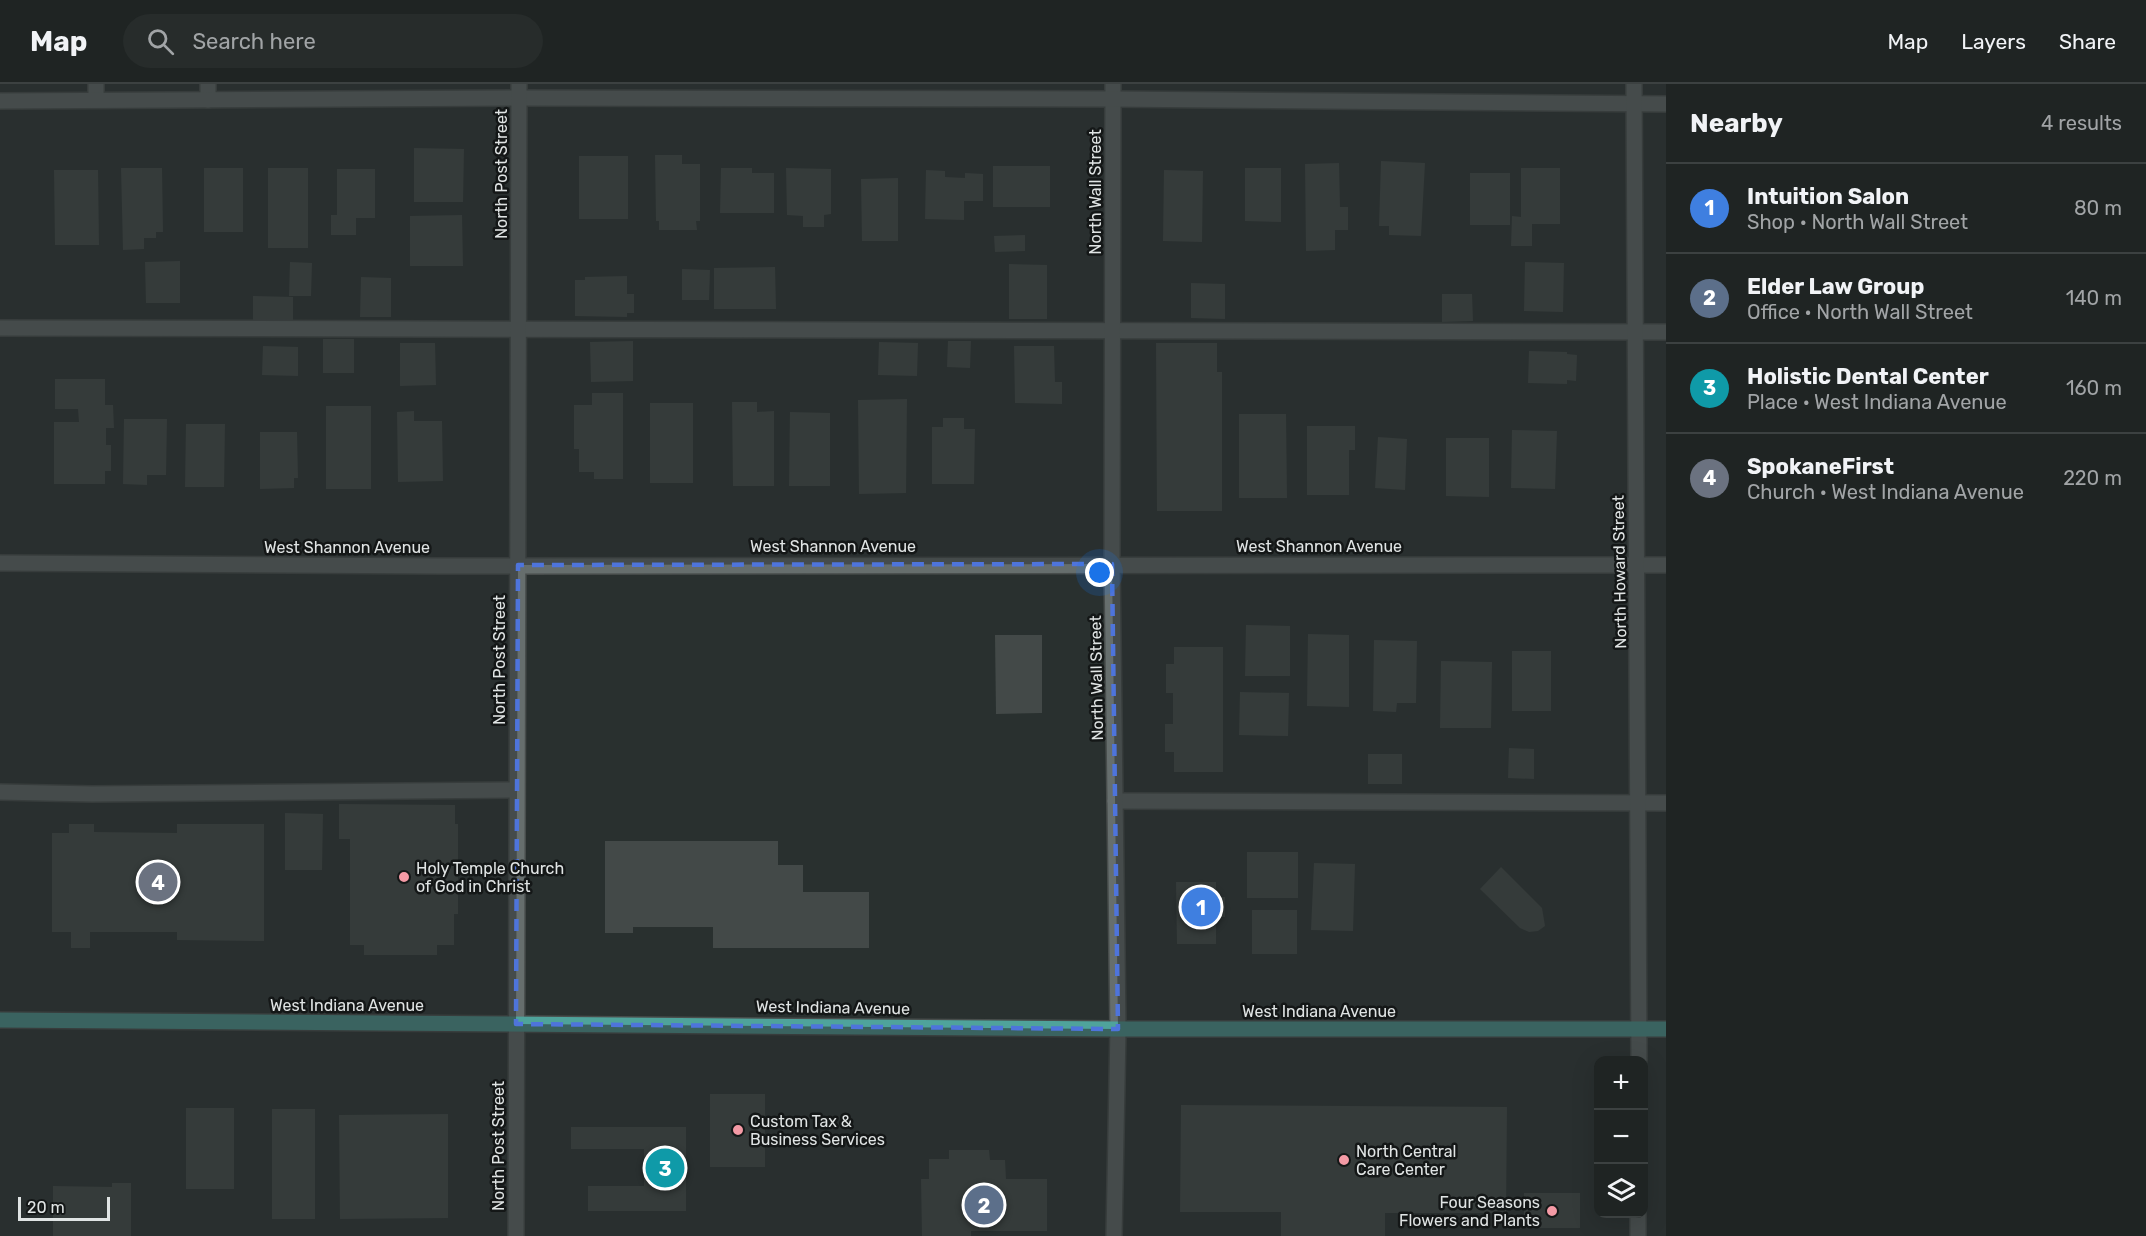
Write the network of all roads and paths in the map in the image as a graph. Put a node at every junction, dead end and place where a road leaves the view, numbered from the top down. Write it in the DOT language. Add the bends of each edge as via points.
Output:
graph roads {
  1 [pos="96,84"];
  2 [pos="1634,84"];
  3 [pos="519,91"];
  4 [pos="1113,91"];
  5 [pos="208,92"];
  6 [pos="96,100"];
  7 [pos="0,101"];
  8 [pos="1634,104"];
  9 [pos="1666,104"];
  10 [pos="0,328"];
  11 [pos="520,329"];
  12 [pos="1112,330"];
  13 [pos="1635,332"];
  14 [pos="1666,332"];
  15 [pos="0,563"];
  16 [pos="1112,564"];
  17 [pos="518,565"];
  18 [pos="1636,565"];
  19 [pos="1666,565"];
  20 [pos="516,790"];
  21 [pos="0,792"];
  22 [pos="1115,801"];
  23 [pos="1639,803"];
  24 [pos="1666,803"];
  25 [pos="0,1020"];
  26 [pos="516,1024"];
  27 [pos="1118,1029"];
  28 [pos="1639,1029"];
  29 [pos="1666,1029"];
  30 [pos="1639,1056"];
  31 [pos="1638,1218"];
  32 [pos="516,1236"];
  33 [pos="1114,1236"];
  34 [pos="1638,1236"];
  1 -- 6 [label="street"];
  2 -- 8 [label="street, North Howard Street"];
  3 -- 4 [label="street"];
  3 -- 5 [label="street"];
  3 -- 11 [label="street, North Post Street"];
  4 -- 8 [label="street"];
  4 -- 12 [label="street, North Wall Street"];
  5 -- 6 [label="street"];
  6 -- 7 [label="street"];
  8 -- 9 [label="street"];
  8 -- 13 [label="street, North Howard Street"];
  10 -- 11 [label="street"];
  11 -- 12 [label="street"];
  11 -- 17 [label="street, North Post Street"];
  12 -- 13 [label="street"];
  12 -- 16 [label="street, North Wall Street"];
  13 -- 14 [label="street"];
  13 -- 18 [label="street, North Howard Street"];
  15 -- 17 [label="street, West Shannon Avenue"];
  16 -- 17 [label="street, West Shannon Avenue"];
  16 -- 18 [label="street, West Shannon Avenue"];
  16 -- 22 [label="street, North Wall Street"];
  17 -- 20 [label="street, North Post Street"];
  18 -- 19 [label="street, West Shannon Avenue"];
  18 -- 23 [label="street, North Howard Street"];
  20 -- 21 [label="street"];
  20 -- 26 [label="street, North Post Street"];
  22 -- 23 [label="street"];
  22 -- 27 [label="street, North Wall Street"];
  23 -- 24 [label="street"];
  23 -- 28 [label="street, North Howard Street"];
  25 -- 26 [label="main road, West Indiana Avenue"];
  26 -- 27 [label="main road, West Indiana Avenue"];
  26 -- 32 [label="street, North Post Street"];
  27 -- 28 [label="main road, West Indiana Avenue"];
  27 -- 33 [label="street, North Wall Street"];
  28 -- 29 [label="main road, West Indiana Avenue"];
  28 -- 30 [label="street, North Howard Street"];
  31 -- 34 [label="street"];
}
